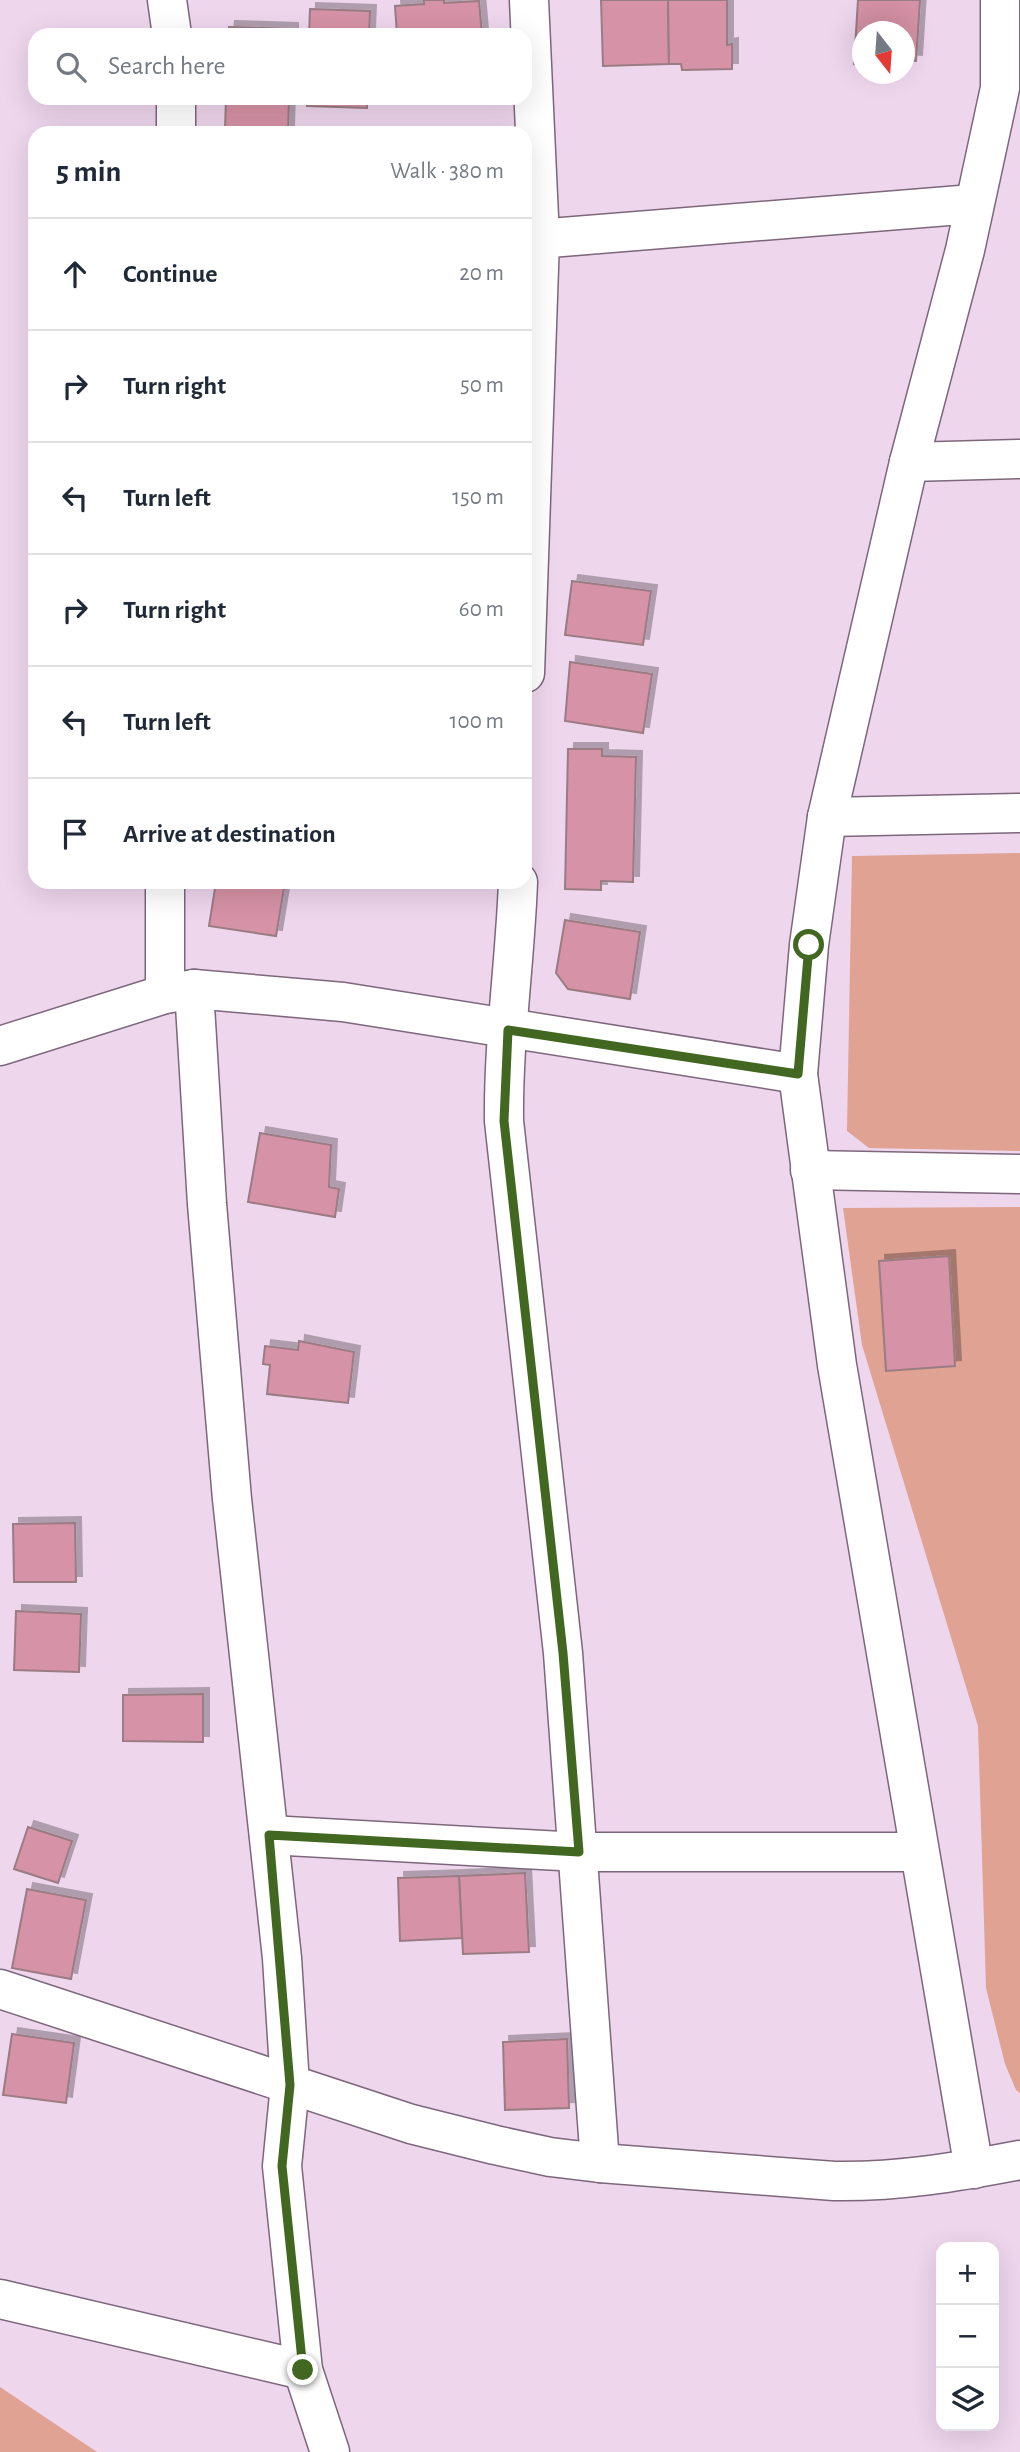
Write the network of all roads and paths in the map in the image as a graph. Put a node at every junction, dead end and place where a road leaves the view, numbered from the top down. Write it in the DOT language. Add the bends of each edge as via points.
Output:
graph roads {
  1 [pos="167,0"];
  2 [pos="529,0"];
  3 [pos="1000,0"];
  4 [pos="171,28"];
  5 [pos="529,28"];
  6 [pos="1010,87"];
  7 [pos="176,105"];
  8 [pos="531,105"];
  9 [pos="176,126"];
  10 [pos="531,126"];
  11 [pos="532,180"];
  12 [pos="973,204"];
  13 [pos="533,240"];
  14 [pos="532,294"];
  15 [pos="1020,459"];
  16 [pos="909,462"];
  17 [pos="1020,813"];
  18 [pos="827,817"];
  19 [pos="166,889"];
  20 [pos="517,889"];
  21 [pos="180,992"];
  22 [pos="508,1030"];
  23 [pos="0,1046"];
  24 [pos="798,1074"];
  25 [pos="810,1170"];
  26 [pos="1020,1174"];
  27 [pos="269,1835"];
  28 [pos="579,1852"];
  29 [pos="919,1852"];
  30 [pos="0,1990"];
  31 [pos="290,2085"];
  32 [pos="1020,2160"];
  33 [pos="600,2163"];
  34 [pos="974,2169"];
  35 [pos="0,2300"];
  36 [pos="303,2370"];
  37 [pos="330,2452"];
  1 -- 4 [label="street"];
  2 -- 5 [label="street"];
  3 -- 6 [label="street"];
  6 -- 12 [label="street"];
  7 -- 9 [label="street"];
  8 -- 10 [label="street"];
  11 -- 13 [label="street"];
  12 -- 13 [label="street"];
  12 -- 16 [label="street"];
  13 -- 14 [label="street"];
  15 -- 16 [label="street"];
  16 -- 18 [label="street"];
  17 -- 18 [label="street"];
  18 -- 24 [label="street" via="809,945"];
  19 -- 21 [label="street"];
  20 -- 22 [label="street"];
  21 -- 22 [label="street" via="343,1002"];
  21 -- 23 [label="street"];
  21 -- 27 [label="street" via="207,1204 231,1485"];
  22 -- 24 [label="street"];
  22 -- 28 [label="street" via="504,1121 563,1653"];
  24 -- 25 [label="street"];
  25 -- 26 [label="street"];
  25 -- 29 [label="street" via="837,1365"];
  27 -- 28 [label="street"];
  27 -- 31 [label="street"];
  28 -- 29 [label="street"];
  28 -- 33 [label="street"];
  29 -- 34 [label="street"];
  30 -- 31 [label="street"];
  31 -- 33 [label="street" via="495,2145"];
  31 -- 36 [label="street" via="282,2166"];
  32 -- 34 [label="street"];
  33 -- 34 [label="street" via="845,2181 911,2179"];
  35 -- 36 [label="street"];
  36 -- 37 [label="street"];
}
